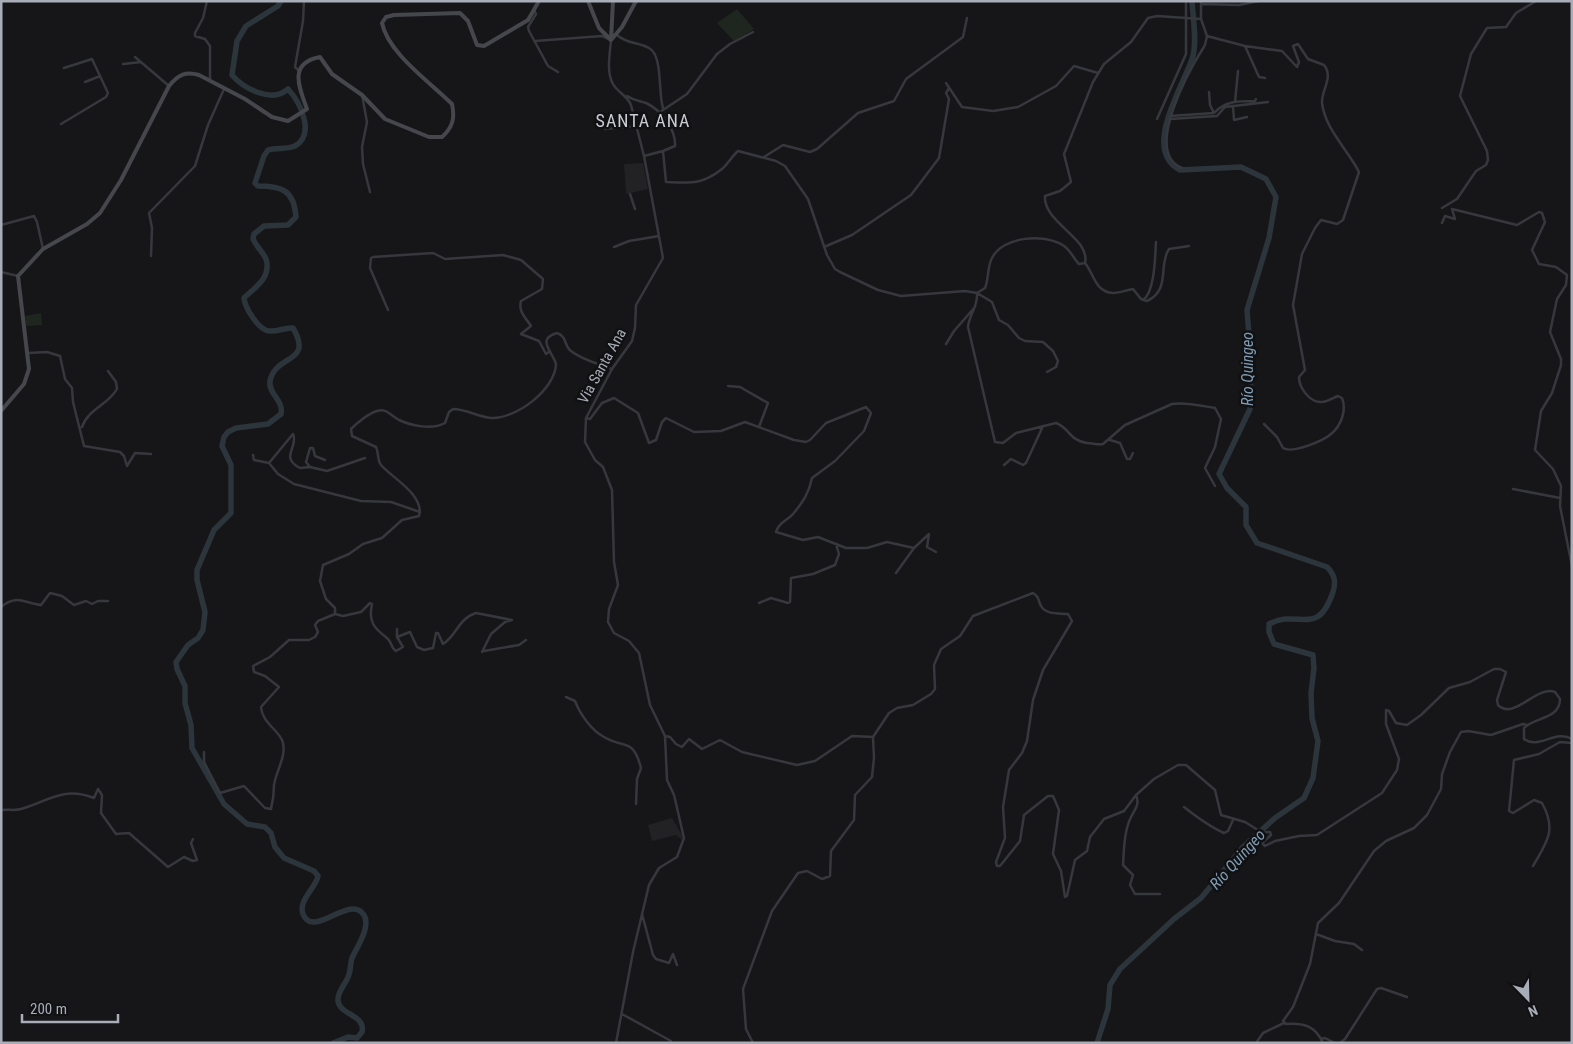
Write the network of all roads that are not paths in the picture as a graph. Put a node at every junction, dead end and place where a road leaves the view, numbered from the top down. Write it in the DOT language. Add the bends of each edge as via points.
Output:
graph roads {
  1 [pos="207,1"];
  2 [pos="304,1"];
  3 [pos="538,1"];
  4 [pos="588,1"];
  5 [pos="613,1"];
  6 [pos="636,1"];
  7 [pos="1186,1"];
  8 [pos="1259,1"];
  9 [pos="1536,1"];
  10 [pos="1201,2"];
  11 [pos="534,10"];
  12 [pos="967,18"];
  13 [pos="1188,18"];
  14 [pos="1199,19"];
  15 [pos="753,32"];
  16 [pos="617,35"];
  17 [pos="1207,36"];
  18 [pos="611,40"];
  19 [pos="535,42"];
  20 [pos="1244,46"];
  21 [pos="134,57"];
  22 [pos="142,62"];
  23 [pos="123,64"];
  24 [pos="64,68"];
  25 [pos="299,71"];
  26 [pos="1238,71"];
  27 [pos="558,72"];
  28 [pos="1098,73"];
  29 [pos="100,76"];
  30 [pos="1265,78"];
  31 [pos="210,81"];
  32 [pos="85,82"];
  33 [pos="946,83"];
  34 [pos="169,86"];
  35 [pos="224,88"];
  36 [pos="949,88"];
  37 [pos="1209,92"];
  38 [pos="624,94"];
  39 [pos="362,95"];
  40 [pos="1256,99"];
  41 [pos="1235,102"];
  42 [pos="1268,102"];
  43 [pos="1233,106"];
  44 [pos="663,108"];
  45 [pos="660,112"];
  46 [pos="1214,113"];
  47 [pos="1170,117"];
  48 [pos="1247,118"];
  49 [pos="1157,119"];
  50 [pos="61,124"];
  51 [pos="637,126"];
  52 [pos="605,129"];
  53 [pos="663,151"];
  54 [pos="644,156"];
  55 [pos="764,157"];
  56 [pos="1182,168"];
  57 [pos="370,192"];
  58 [pos="630,194"];
  59 [pos="1442,208"];
  60 [pos="635,209"];
  61 [pos="1442,223"];
  62 [pos="1,225"];
  63 [pos="659,236"];
  64 [pos="1156,242"];
  65 [pos="1190,246"];
  66 [pos="614,247"];
  67 [pos="43,248"];
  68 [pos="824,248"];
  69 [pos="151,256"];
  70 [pos="1084,263"];
  71 [pos="1,272"];
  72 [pos="18,276"];
  73 [pos="977,293"];
  74 [pos="1143,300"];
  75 [pos="977,307"];
  76 [pos="388,310"];
  77 [pos="946,344"];
  78 [pos="550,351"];
  79 [pos="28,353"];
  80 [pos="612,369"];
  81 [pos="108,371"];
  82 [pos="1047,372"];
  83 [pos="728,386"];
  84 [pos="1,411"];
  85 [pos="586,418"];
  86 [pos="1264,424"];
  87 [pos="1043,426"];
  88 [pos="759,427"];
  89 [pos="81,428"];
  90 [pos="1108,440"];
  91 [pos="151,454"];
  92 [pos="1132,454"];
  93 [pos="253,455"];
  94 [pos="364,458"];
  95 [pos="325,460"];
  96 [pos="269,463"];
  97 [pos="1004,465"];
  98 [pos="310,466"];
  99 [pos="1215,486"];
  100 [pos="1513,489"];
  101 [pos="1560,498"];
  102 [pos="420,512"];
  103 [pos="835,543"];
  104 [pos="914,548"];
  105 [pos="936,552"];
  106 [pos="1572,566"];
  107 [pos="896,574"];
  108 [pos="108,601"];
  109 [pos="759,603"];
  110 [pos="1,607"];
  111 [pos="335,614"];
  112 [pos="397,629"];
  113 [pos="397,637"];
  114 [pos="526,640"];
  115 [pos="566,698"];
  116 [pos="1527,725"];
  117 [pos="665,736"];
  118 [pos="873,737"];
  119 [pos="1572,741"];
  120 [pos="204,752"];
  121 [pos="1136,795"];
  122 [pos="636,804"];
  123 [pos="1184,807"];
  124 [pos="1,810"];
  125 [pos="1234,820"];
  126 [pos="193,839"];
  127 [pos="1533,866"];
  128 [pos="1160,894"];
  129 [pos="642,912"];
  130 [pos="1316,934"];
  131 [pos="1362,950"];
  132 [pos="677,965"];
  133 [pos="1407,997"];
  134 [pos="622,1014"];
  135 [pos="1284,1023"];
  136 [pos="1321,1039"];
  137 [pos="671,1041"];
  138 [pos="616,1043"];
  139 [pos="753,1043"];
  140 [pos="1256,1043"];
  141 [pos="1323,1043"];
  142 [pos="1335,1043"];
  143 [pos="1340,1043"];
  1 -- 31 [label="street" via="195,36 205,39 210,46"];
  2 -- 25 [label="street" via="295,67"];
  3 -- 11 [label="street"];
  4 -- 18 [label="street" via="599,28"];
  5 -- 18 [label="street"];
  6 -- 16 [label="street"];
  7 -- 13 [label="street"];
  8 -- 10 [label="street" via="1239,5"];
  9 -- 59 [label="street" via="1516,13 1506,27 1487,28 1473,49 1460,96 1487,151 1488,160 1476,171 1457,199"];
  10 -- 14 [label="street"];
  11 -- 19 [label="street" via="536,14 528,28"];
  11 -- 39 [label="street" via="528,20 484,46 477,45 468,22 460,13 386,17 382,24 392,48 452,104 454,116 450,130 442,137 429,137 386,120"];
  12 -- 55 [label="street" via="963,37 906,79 894,101 858,113 817,149 810,152 783,145"];
  13 -- 14 [label="street"];
  13 -- 28 [label="street" via="1148,18 1131,42"];
  13 -- 49 [label="street" via="1186,54"];
  14 -- 17 [label="street"];
  15 -- 44 [label="street" via="711,59 687,94"];
  16 -- 18 [label="street"];
  16 -- 44 [label="street" via="628,43 654,52"];
  17 -- 20 [label="street"];
  17 -- 47 [label="street"];
  18 -- 19 [label="street" via="602,36"];
  18 -- 38 [label="street, Via Santa Ana" via="609,70 612,82"];
  19 -- 27 [label="street" via="548,66"];
  20 -- 30 [label="street" via="1259,78"];
  20 -- 86 [label="street" via="1286,53 1297,66 1299,62 1294,46 1298,44 1308,59 1325,67 1328,72 1322,98 1324,112 1359,172 1343,220 1337,224 1321,220 1302,254 1293,305 1305,370 1298,381 1310,398 1317,402 1338,396 1342,398 1345,405 1342,417 1331,434 1293,450 1283,448 1278,437"];
  21 -- 22 [label="street"];
  22 -- 23 [label="street"];
  22 -- 34 [label="street"];
  24 -- 29 [label="street" via="92,59"];
  25 -- 35 [label="street" via="298,82 307,109 288,121 272,117"];
  25 -- 39 [label="street" via="311,59 320,57 332,74"];
  26 -- 41 [label="street"];
  28 -- 36 [label="street" via="1074,66 1053,88 1018,107 1001,110 962,107"];
  28 -- 70 [label="street" via="1064,154 1071,182 1060,192 1045,196 1057,221 1080,245"];
  29 -- 32 [label="street"];
  29 -- 50 [label="street" via="108,93 106,97"];
  31 -- 34 [label="street" via="187,73"];
  31 -- 35 [label="street"];
  33 -- 36 [label="street"];
  34 -- 67 [label="street" via="121,180 100,213 87,224"];
  35 -- 69 [label="street" via="195,166 149,213"];
  36 -- 68 [label="street" via="939,158 911,195 852,235"];
  37 -- 46 [label="street"];
  38 -- 45 [label="street"];
  38 -- 51 [label="street, Via Santa Ana"];
  39 -- 57 [label="street" via="367,122 362,147 363,164"];
  40 -- 41 [label="street"];
  41 -- 46 [label="street" via="1219,107"];
  42 -- 43 [label="street"];
  43 -- 47 [label="street" via="1222,109 1218,116"];
  43 -- 48 [label="street" via="1234,120"];
  44 -- 45 [label="street"];
  45 -- 53 [label="street" via="668,123 675,144"];
  46 -- 47 [label="street"];
  47 -- 56 [label="street" via="1167,150 1176,165"];
  51 -- 52 [label="street"];
  51 -- 54 [label="street, Via Santa Ana"];
  53 -- 54 [label="street"];
  53 -- 55 [label="street" via="666,182 685,184 702,181 723,169 738,151"];
  54 -- 63 [label="street, Via Santa Ana"];
  55 -- 68 [label="street" via="781,163 792,174 812,207"];
  58 -- 60 [label="street"];
  61 -- 101 [label="street" via="1445,216 1455,219 1452,210 1517,226 1538,212 1545,216 1532,255 1539,264 1556,267 1568,275 1557,299 1550,332 1561,365 1552,393 1541,411 1535,450 1556,474 1561,486"];
  62 -- 67 [label="street" via="34,216"];
  63 -- 66 [label="street"];
  63 -- 80 [label="street, Via Santa Ana" via="662,262 638,299 634,336"];
  64 -- 74 [label="street" via="1153,277"];
  65 -- 74 [label="street" via="1169,249 1157,295 1147,302"];
  67 -- 72 [label="street"];
  68 -- 73 [label="street" via="835,269 878,290 902,296"];
  70 -- 73 [label="street" via="1079,264 1065,247 1046,237 1017,241 994,254 985,288"];
  70 -- 74 [label="street" via="1103,290 1115,293 1133,289"];
  71 -- 72 [label="street"];
  72 -- 79 [label="street"];
  73 -- 75 [label="street"];
  73 -- 82 [label="street" via="992,302 999,320 1020,338 1049,346 1058,361 1056,367"];
  75 -- 77 [label="street" via="954,330"];
  75 -- 87 [label="street" via="968,327 994,439 1003,443 1016,433"];
  76 -- 78 [label="street" via="370,268 373,257 433,253 445,259 503,255 522,260 543,278 542,289 521,301 523,316 531,326 521,334 539,341 546,354"];
  78 -- 80 [label="street" via="545,345 546,339 561,334 574,353"];
  78 -- 102 [label="street" via="556,364 548,385 542,394 517,410 492,418 453,408 445,423 434,428 398,420 384,410 377,411 351,429 352,436 376,447 380,464 411,490"];
  79 -- 84 [label="street" via="28,377"];
  79 -- 89 [label="street" via="47,352 60,356 65,379 72,388"];
  80 -- 85 [label="street, Via Santa Ana"];
  81 -- 89 [label="street" via="118,389 87,415"];
  83 -- 88 [label="street" via="740,387 768,403"];
  85 -- 88 [label="street" via="590,419 602,403 614,398 638,413 649,443 656,440 666,418 694,432 721,431 745,422"];
  85 -- 117 [label="street, Via Santa Ana" via="586,442 595,460 603,467 612,490 614,562 618,584 608,622 614,633 630,641 639,653 650,705"];
  87 -- 90 [label="street" via="1060,425 1079,442 1099,445"];
  87 -- 97 [label="street" via="1026,463 1023,465 1011,460"];
  88 -- 103 [label="street" via="806,442 826,423 863,406 870,409 864,431 835,461 812,478 808,495 776,530 803,540 818,537"];
  89 -- 91 [label="street" via="84,446 120,452 128,466 135,453"];
  90 -- 92 [label="street" via="1120,443 1127,459"];
  90 -- 99 [label="street" via="1125,425 1172,404 1215,408 1221,419 1220,426 1205,468"];
  93 -- 96 [label="street" via="254,460"];
  94 -- 98 [label="street" via="327,471"];
  95 -- 98 [label="street" via="315,456 313,448 310,448 306,462"];
  96 -- 98 [label="street" via="293,434 291,462 300,468"];
  96 -- 102 [label="street" via="278,474 294,484 361,501 391,502"];
  100 -- 101 [label="street"];
  101 -- 106 [label="street"];
  102 -- 111 [label="street" via="419,516 398,522 382,538 323,565 320,582 326,599 335,608"];
  103 -- 104 [label="street" via="846,548 866,548 887,542"];
  103 -- 109 [label="street" via="839,554 834,565 791,578 790,602 771,598"];
  104 -- 105 [label="street" via="929,534 927,547"];
  104 -- 107 [label="street"];
  108 -- 110 [label="street" via="92,604 86,601 74,605 62,596 50,593 41,605 10,600"];
  111 -- 113 [label="street" via="343,616 361,612 371,603 370,618 396,652 402,647"];
  111 -- 120 [label="street" via="318,621 315,637 289,640 270,657 252,667 254,672 278,687 261,708 283,744 271,808 265,808 244,786 220,794 204,762"];
  112 -- 113 [label="street"];
  113 -- 114 [label="street" via="410,632 417,646 424,650 433,648 436,633 443,644 464,619 476,614 512,620 491,634 482,652 520,646"];
  115 -- 122 [label="street" via="575,701 579,713 605,738 626,743 632,749 641,768 637,778"];
  116 -- 119 [label="street" via="1522,731 1528,741 1562,735"];
  116 -- 125 [label="street" via="1558,709 1560,700 1555,692 1546,691 1511,709 1500,707 1497,700 1506,676 1504,669 1500,669 1444,691 1421,715 1406,725 1396,723 1390,711 1386,710 1386,724 1399,759 1397,770 1382,793 1317,835 1275,841 1265,846 1262,842 1271,834 1269,831 1261,832 1245,822"];
  116 -- 130 [label="street" via="1487,736 1461,732 1442,774 1441,789 1427,815 1414,828 1386,841 1373,852 1339,903 1322,918"];
  117 -- 118 [label="street" via="682,747 686,740 694,740 702,749 715,741 725,741 742,752 797,765 815,761 852,736"];
  117 -- 129 [label="street, Via Santa Ana" via="667,780 684,838 677,857 658,868 653,876"];
  118 -- 121 [label="street" via="888,713 913,705 931,694 935,689 934,665 941,649 960,636 972,616 1033,593 1047,612 1068,614 1072,621 1043,670 1033,700 1027,741 1008,770 1003,807 1005,838 996,864 1000,866 1020,841 1024,815 1048,796 1053,796 1059,810 1053,854 1066,897 1075,860 1087,851 1090,837 1104,819 1124,810"];
  118 -- 139 [label="street" via="872,778 855,794 854,820 831,851 830,876 822,879 807,871 799,872 770,915 742,993 746,1029"];
  119 -- 127 [label="street" via="1560,742 1539,754 1514,760 1509,811 1513,813 1534,800 1542,804 1550,822 1544,848"];
  121 -- 125 [label="street" via="1162,774 1184,764 1215,790 1221,816"];
  121 -- 128 [label="street" via="1138,805 1130,818 1122,865 1133,875 1130,885 1134,894"];
  123 -- 125 [label="street" via="1209,827 1224,833"];
  124 -- 126 [label="street" via="21,809 65,794 94,798 98,789 102,795 101,813 114,832 129,833 168,867 184,857 197,860 191,843"];
  129 -- 132 [label="street" via="652,955 656,960 669,963 673,954"];
  129 -- 134 [label="street"];
  130 -- 131 [label="street" via="1354,944"];
  130 -- 135 [label="street" via="1310,964"];
  133 -- 143 [label="street" via="1377,989"];
  134 -- 137 [label="street"];
  134 -- 138 [label="street"];
  135 -- 136 [label="street" via="1306,1024"];
  135 -- 140 [label="street" via="1263,1033"];
  136 -- 141 [label="street"];
  136 -- 142 [label="street"];
}
